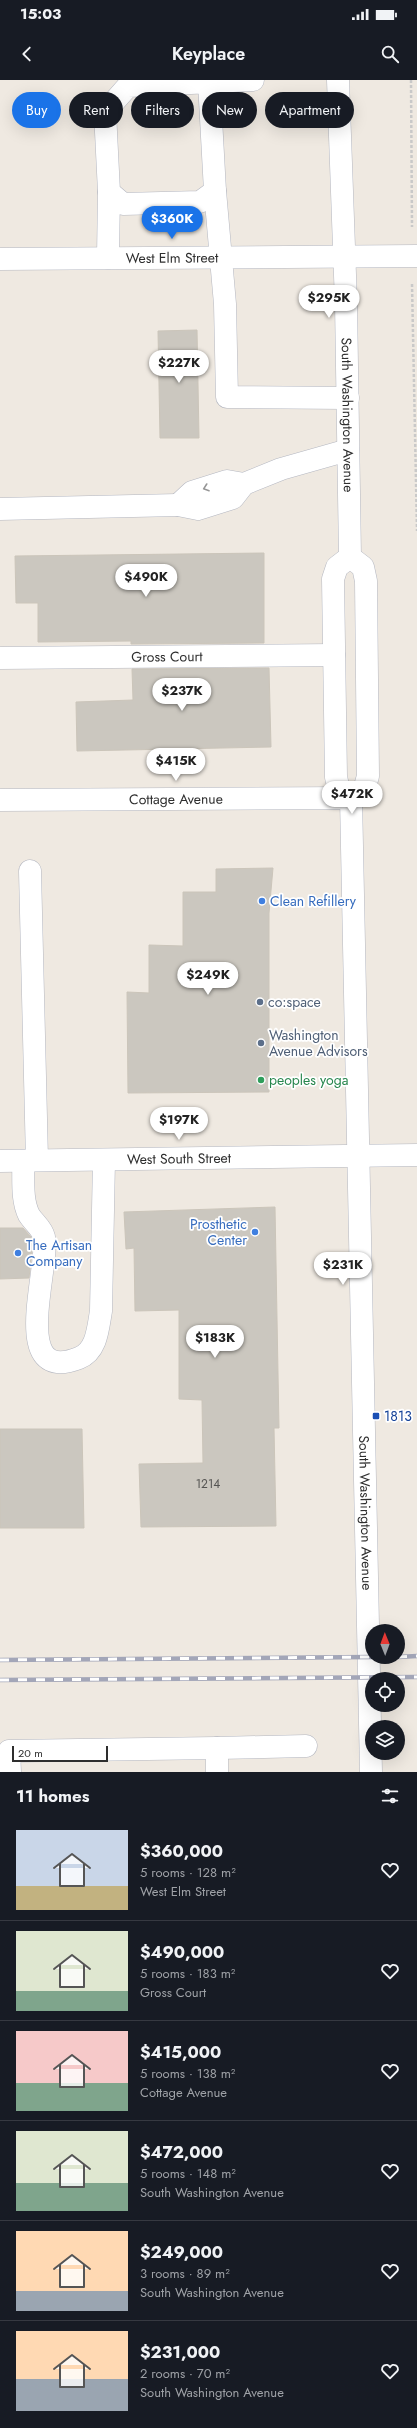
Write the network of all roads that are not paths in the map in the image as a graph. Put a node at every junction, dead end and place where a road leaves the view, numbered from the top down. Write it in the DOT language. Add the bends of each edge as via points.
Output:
graph roads {
  1 [pos="253,80"];
  2 [pos="338,80"];
  3 [pos="209,82"];
  4 [pos="124,83"];
  5 [pos="215,191"];
  6 [pos="109,192"];
  7 [pos="415,256"];
  8 [pos="220,257"];
  9 [pos="108,258"];
  10 [pos="344,258"];
  11 [pos="0,259"];
  12 [pos="348,398"];
  13 [pos="348,450"];
  14 [pos="0,508"];
  15 [pos="350,557"];
  16 [pos="334,655"];
  17 [pos="0,658"];
  18 [pos="351,798"];
  19 [pos="0,800"];
  20 [pos="30,872"];
  21 [pos="417,1155"];
  22 [pos="358,1156"];
  23 [pos="104,1160"];
  24 [pos="0,1161"];
  25 [pos="30,1161"];
  26 [pos="306,1746"];
  27 [pos="217,1748"];
  28 [pos="10,1772"];
  29 [pos="217,1772"];
  30 [pos="371,1772"];
  1 -- 3 [label="street"];
  2 -- 10 [label="street, South Washington Avenue"];
  3 -- 4 [label="street"];
  3 -- 5 [label="street"];
  4 -- 6 [label="street" via="105,112"];
  5 -- 6 [label="street" via="200,202 123,204"];
  5 -- 8 [label="street"];
  6 -- 9 [label="street"];
  7 -- 10 [label="street, West Elm Street"];
  8 -- 9 [label="street, West Elm Street"];
  8 -- 10 [label="street, West Elm Street"];
  8 -- 12 [label="street" via="225,304 227,397"];
  9 -- 11 [label="street, West Elm Street"];
  10 -- 12 [label="street, South Washington Avenue"];
  12 -- 13 [label="street, South Washington Avenue"];
  13 -- 14 [label="street" via="281,469 244,484 227,481 192,492 178,505"];
  13 -- 15 [label="street, South Washington Avenue"];
  15 -- 16 [label="street" via="338,566 333,580"];
  15 -- 18 [label="street" via="363,567 366,581 368,776 364,790"];
  16 -- 17 [label="street, Gross Court"];
  16 -- 18 [label="street" via="336,777 339,790"];
  18 -- 19 [label="street, Cottage Avenue"];
  18 -- 22 [label="street, South Washington Avenue"];
  20 -- 25 [label="street"];
  21 -- 22 [label="street, West South Street"];
  22 -- 23 [label="street, West South Street"];
  22 -- 30 [label="street, South Washington Avenue"];
  23 -- 25 [label="street, West South Street"];
  23 -- 25 [label="street" via="101,1311 95,1342 88,1353 71,1361 51,1359 42,1354 39,1348 37,1329 44,1237 25,1206"];
  24 -- 25 [label="street, West South Street"];
  26 -- 27 [label="street"];
  27 -- 28 [label="street" via="9,1751"];
  27 -- 29 [label="street"];
}
